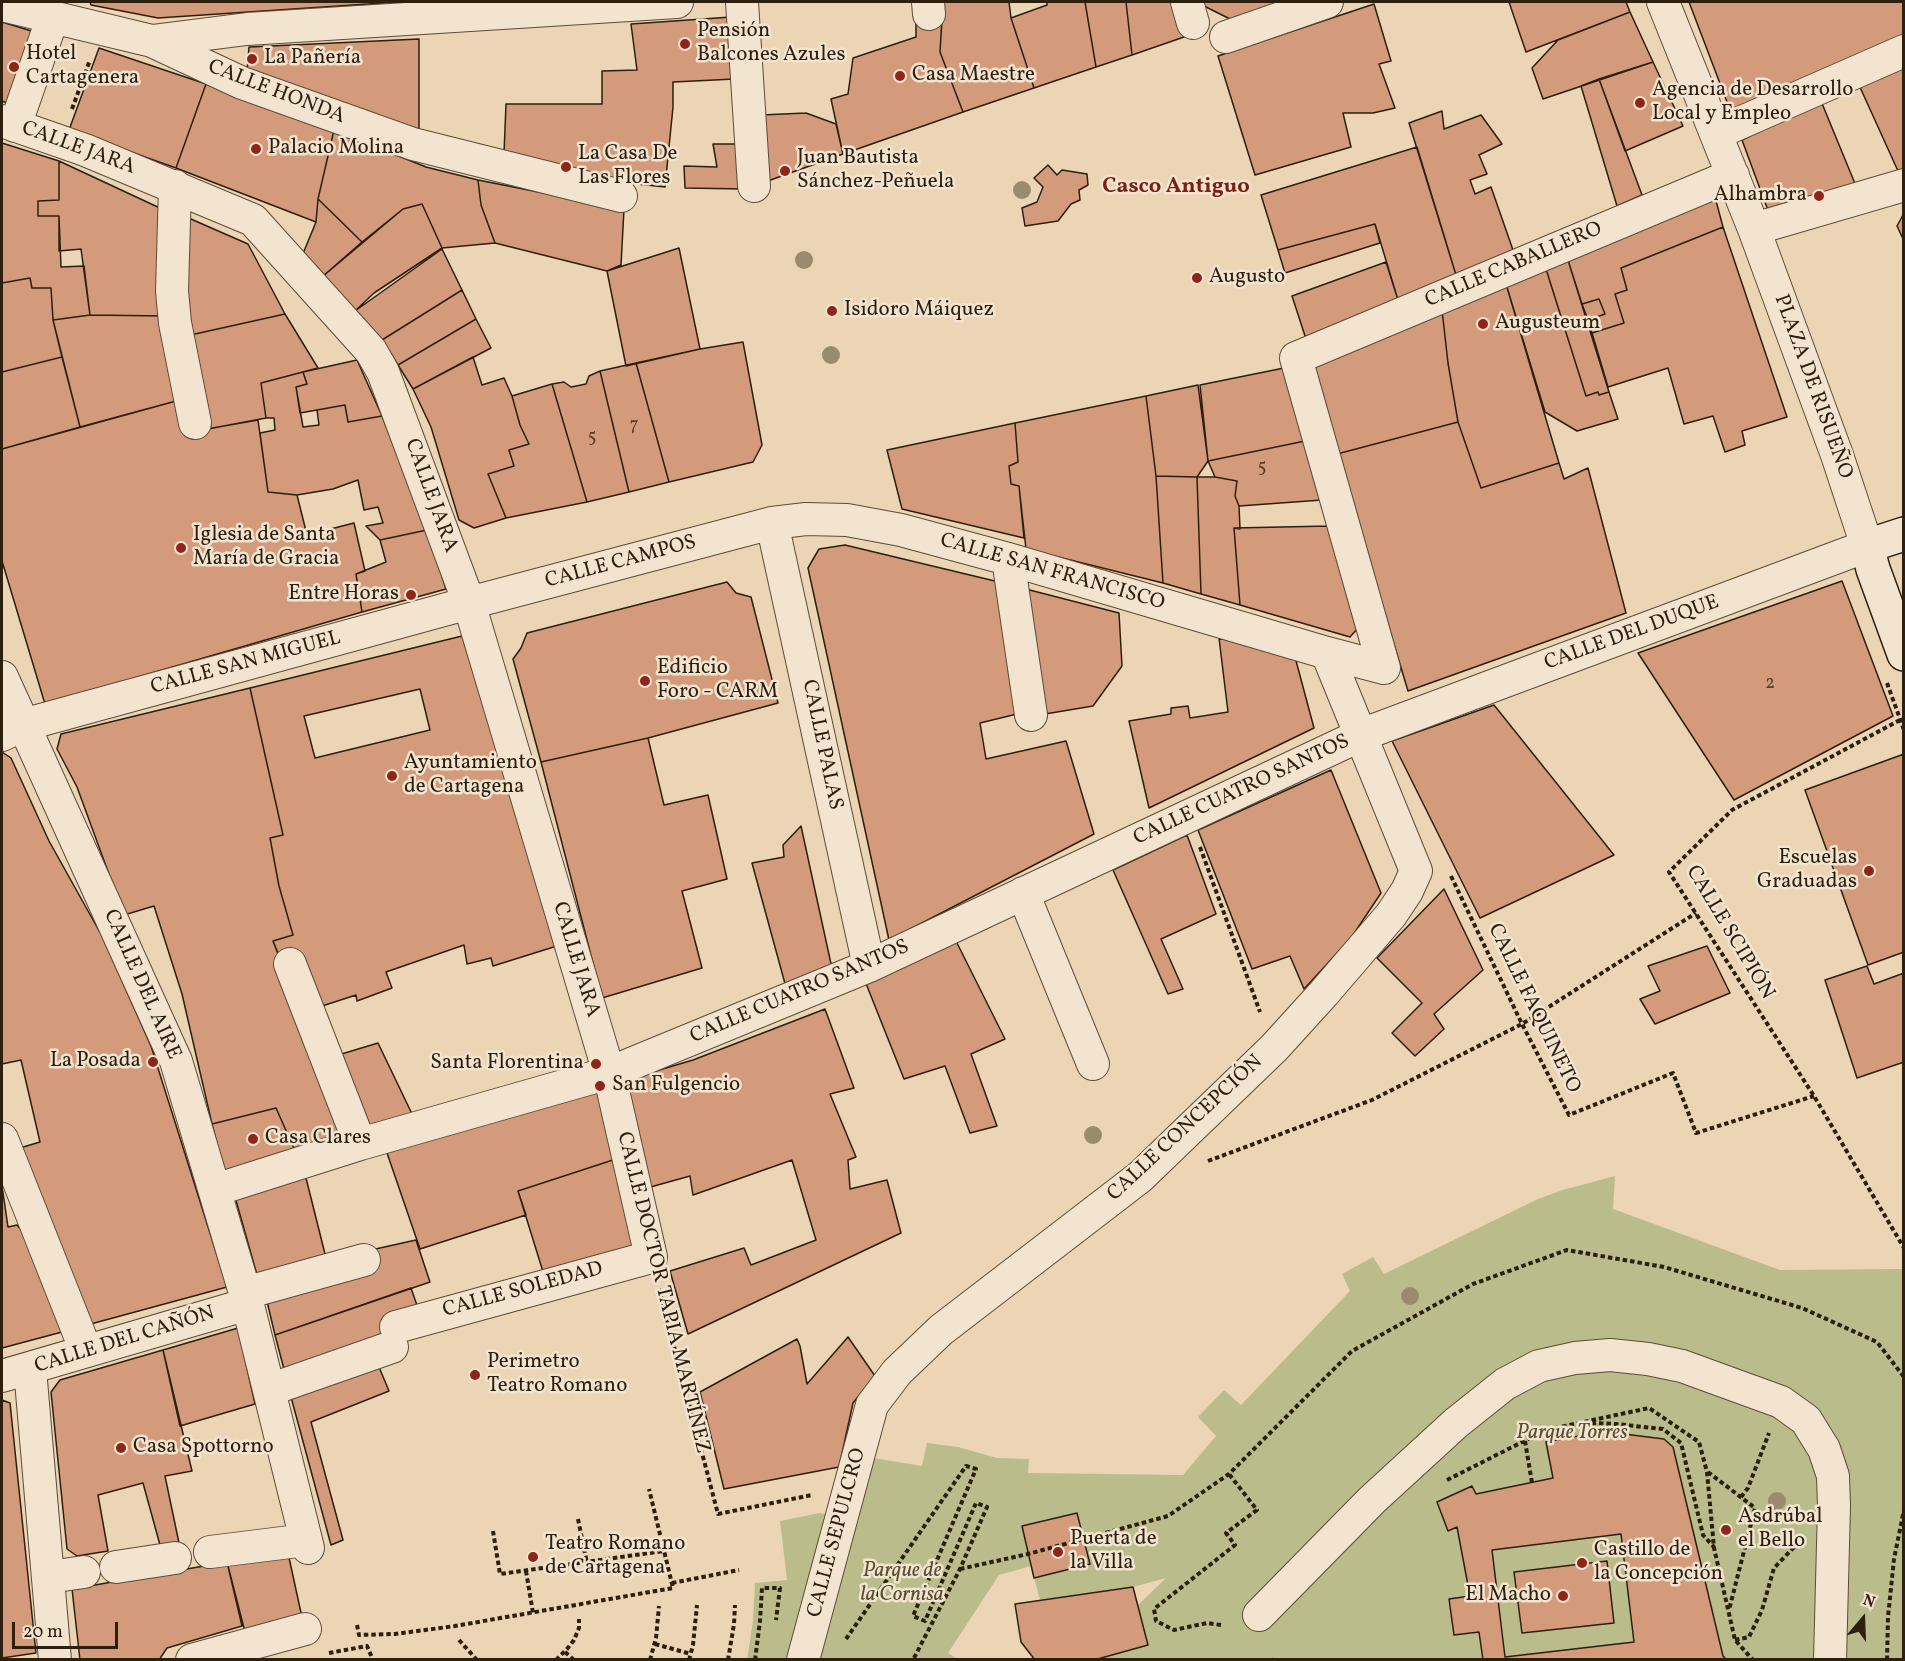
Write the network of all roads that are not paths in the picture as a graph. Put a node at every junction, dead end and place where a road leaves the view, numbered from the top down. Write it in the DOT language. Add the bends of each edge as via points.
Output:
graph roads {
  1 [pos="677,2"];
  2 [pos="742,2"];
  3 [pos="1327,2"];
  4 [pos="1663,2"];
  5 [pos="2,5"];
  6 [pos="51,17"];
  7 [pos="1226,37"];
  8 [pos="152,41"];
  9 [pos="1904,51"];
  10 [pos="8,123"];
  11 [pos="1717,133"];
  12 [pos="1733,175"];
  13 [pos="175,186"];
  14 [pos="754,186"];
  15 [pos="1893,188"];
  16 [pos="621,196"];
  17 [pos="1754,229"];
  18 [pos="1296,358"];
  19 [pos="195,423"];
  20 [pos="772,523"];
  21 [pos="1904,534"];
  22 [pos="1867,546"];
  23 [pos="1008,559"];
  24 [pos="469,603"];
  25 [pos="1327,653"];
  26 [pos="1904,654"];
  27 [pos="2,677"];
  28 [pos="1031,715"];
  29 [pos="12,730"];
  30 [pos="1362,735"];
  31 [pos="1023,893"];
  32 [pos="290,964"];
  33 [pos="869,966"];
  34 [pos="1093,1064"];
  35 [pos="609,1072"];
  36 [pos="2,1139"];
  37 [pos="360,1144"];
  38 [pos="215,1190"];
  39 [pos="651,1257"];
  40 [pos="364,1260"];
  41 [pos="247,1299"];
  42 [pos="86,1351"];
  43 [pos="16,1373"];
  44 [pos="269,1390"];
  45 [pos="872,1406"];
  46 [pos="210,1552"];
  47 [pos="175,1558"];
  48 [pos="116,1567"];
  49 [pos="84,1572"];
  50 [pos="49,1577"];
  51 [pos="1259,1615"];
  52 [pos="304,1629"];
  53 [pos="55,1659"];
  54 [pos="192,1659"];
  55 [pos="803,1659"];
  56 [pos="1830,1659"];
  1 -- 8 [label="street" via="247,29"];
  2 -- 14 [label="street"];
  3 -- 7 [label="street"];
  4 -- 11 [label="street, PLAZA DE RISUEÑO"];
  5 -- 6 [label="street, CALLE HONDA"];
  6 -- 8 [label="street, CALLE HONDA"];
  6 -- 10 [label="street"];
  8 -- 16 [label="street, CALLE HONDA" via="242,83 413,144"];
  9 -- 11 [label="street"];
  10 -- 13 [label="street, CALLE JARA"];
  11 -- 12 [label="street, PLAZA DE RISUEÑO"];
  12 -- 17 [label="street, PLAZA DE RISUEÑO"];
  12 -- 18 [label="street, CALLE CABALLERO"];
  13 -- 19 [label="street" via="172,291"];
  13 -- 24 [label="street, CALLE JARA" via="253,220 371,351 384,372"];
  15 -- 17 [label="street"];
  17 -- 22 [label="street, PLAZA DE RISUEÑO"];
  18 -- 25 [label="street, CALLE SAN FRANCISCO" via="1384,668"];
  20 -- 23 [label="street, CALLE SAN FRANCISCO" via="806,519 881,525"];
  20 -- 24 [label="street, CALLE CAMPOS"];
  20 -- 33 [label="street, CALLE PALAS"];
  21 -- 22 [label="street, CALLE DEL DUQUE"];
  22 -- 26 [label="street"];
  22 -- 30 [label="street, CALLE DEL DUQUE"];
  23 -- 25 [label="street, CALLE SAN FRANCISCO"];
  23 -- 28 [label="street"];
  24 -- 29 [label="street, CALLE SAN MIGUEL"];
  24 -- 35 [label="street, CALLE JARA"];
  25 -- 30 [label="street"];
  27 -- 29 [label="street, CALLE DEL AIRE"];
  29 -- 38 [label="street, CALLE DEL AIRE" via="176,1061"];
  30 -- 31 [label="street, CALLE CUATRO SANTOS"];
  30 -- 45 [label="street, CALLE CONCEPCIÓN" via="1416,871 1391,915 1274,1048 1140,1177 941,1330 897,1372"];
  31 -- 33 [label="street, CALLE CUATRO SANTOS"];
  31 -- 34 [label="street"];
  32 -- 37 [label="street"];
  33 -- 35 [label="street, CALLE CUATRO SANTOS"];
  35 -- 37 [label="street, CALLE CUATRO SANTOS"];
  35 -- 39 [label="street, CALLE DOCTOR TAPIA MARTÍNEZ"];
  36 -- 42 [label="street"];
  37 -- 38 [label="street, CALLE CUATRO SANTOS"];
  38 -- 41 [label="street, CALLE DEL AIRE"];
  39 -- 44 [label="street, CALLE SOLEDAD" via="394,1337"];
  40 -- 41 [label="street, CALLE DEL CAÑÓN"];
  41 -- 42 [label="street, CALLE DEL CAÑÓN"];
  41 -- 44 [label="street, CALLE DEL AIRE"];
  42 -- 43 [label="street, CALLE DEL CAÑÓN"];
  43 -- 50 [label="street"];
  44 -- 46 [label="street, CALLE DEL AIRE" via="307,1544"];
  45 -- 55 [label="street, CALLE SEPULCRO"];
  47 -- 48 [label="street"];
  49 -- 50 [label="street"];
  50 -- 53 [label="street"];
  51 -- 56 [label="street" via="1372,1500 1505,1384 1539,1366 1610,1355 1682,1366 1781,1402 1806,1420 1824,1449 1833,1476"];
  52 -- 54 [label="street"];
}
